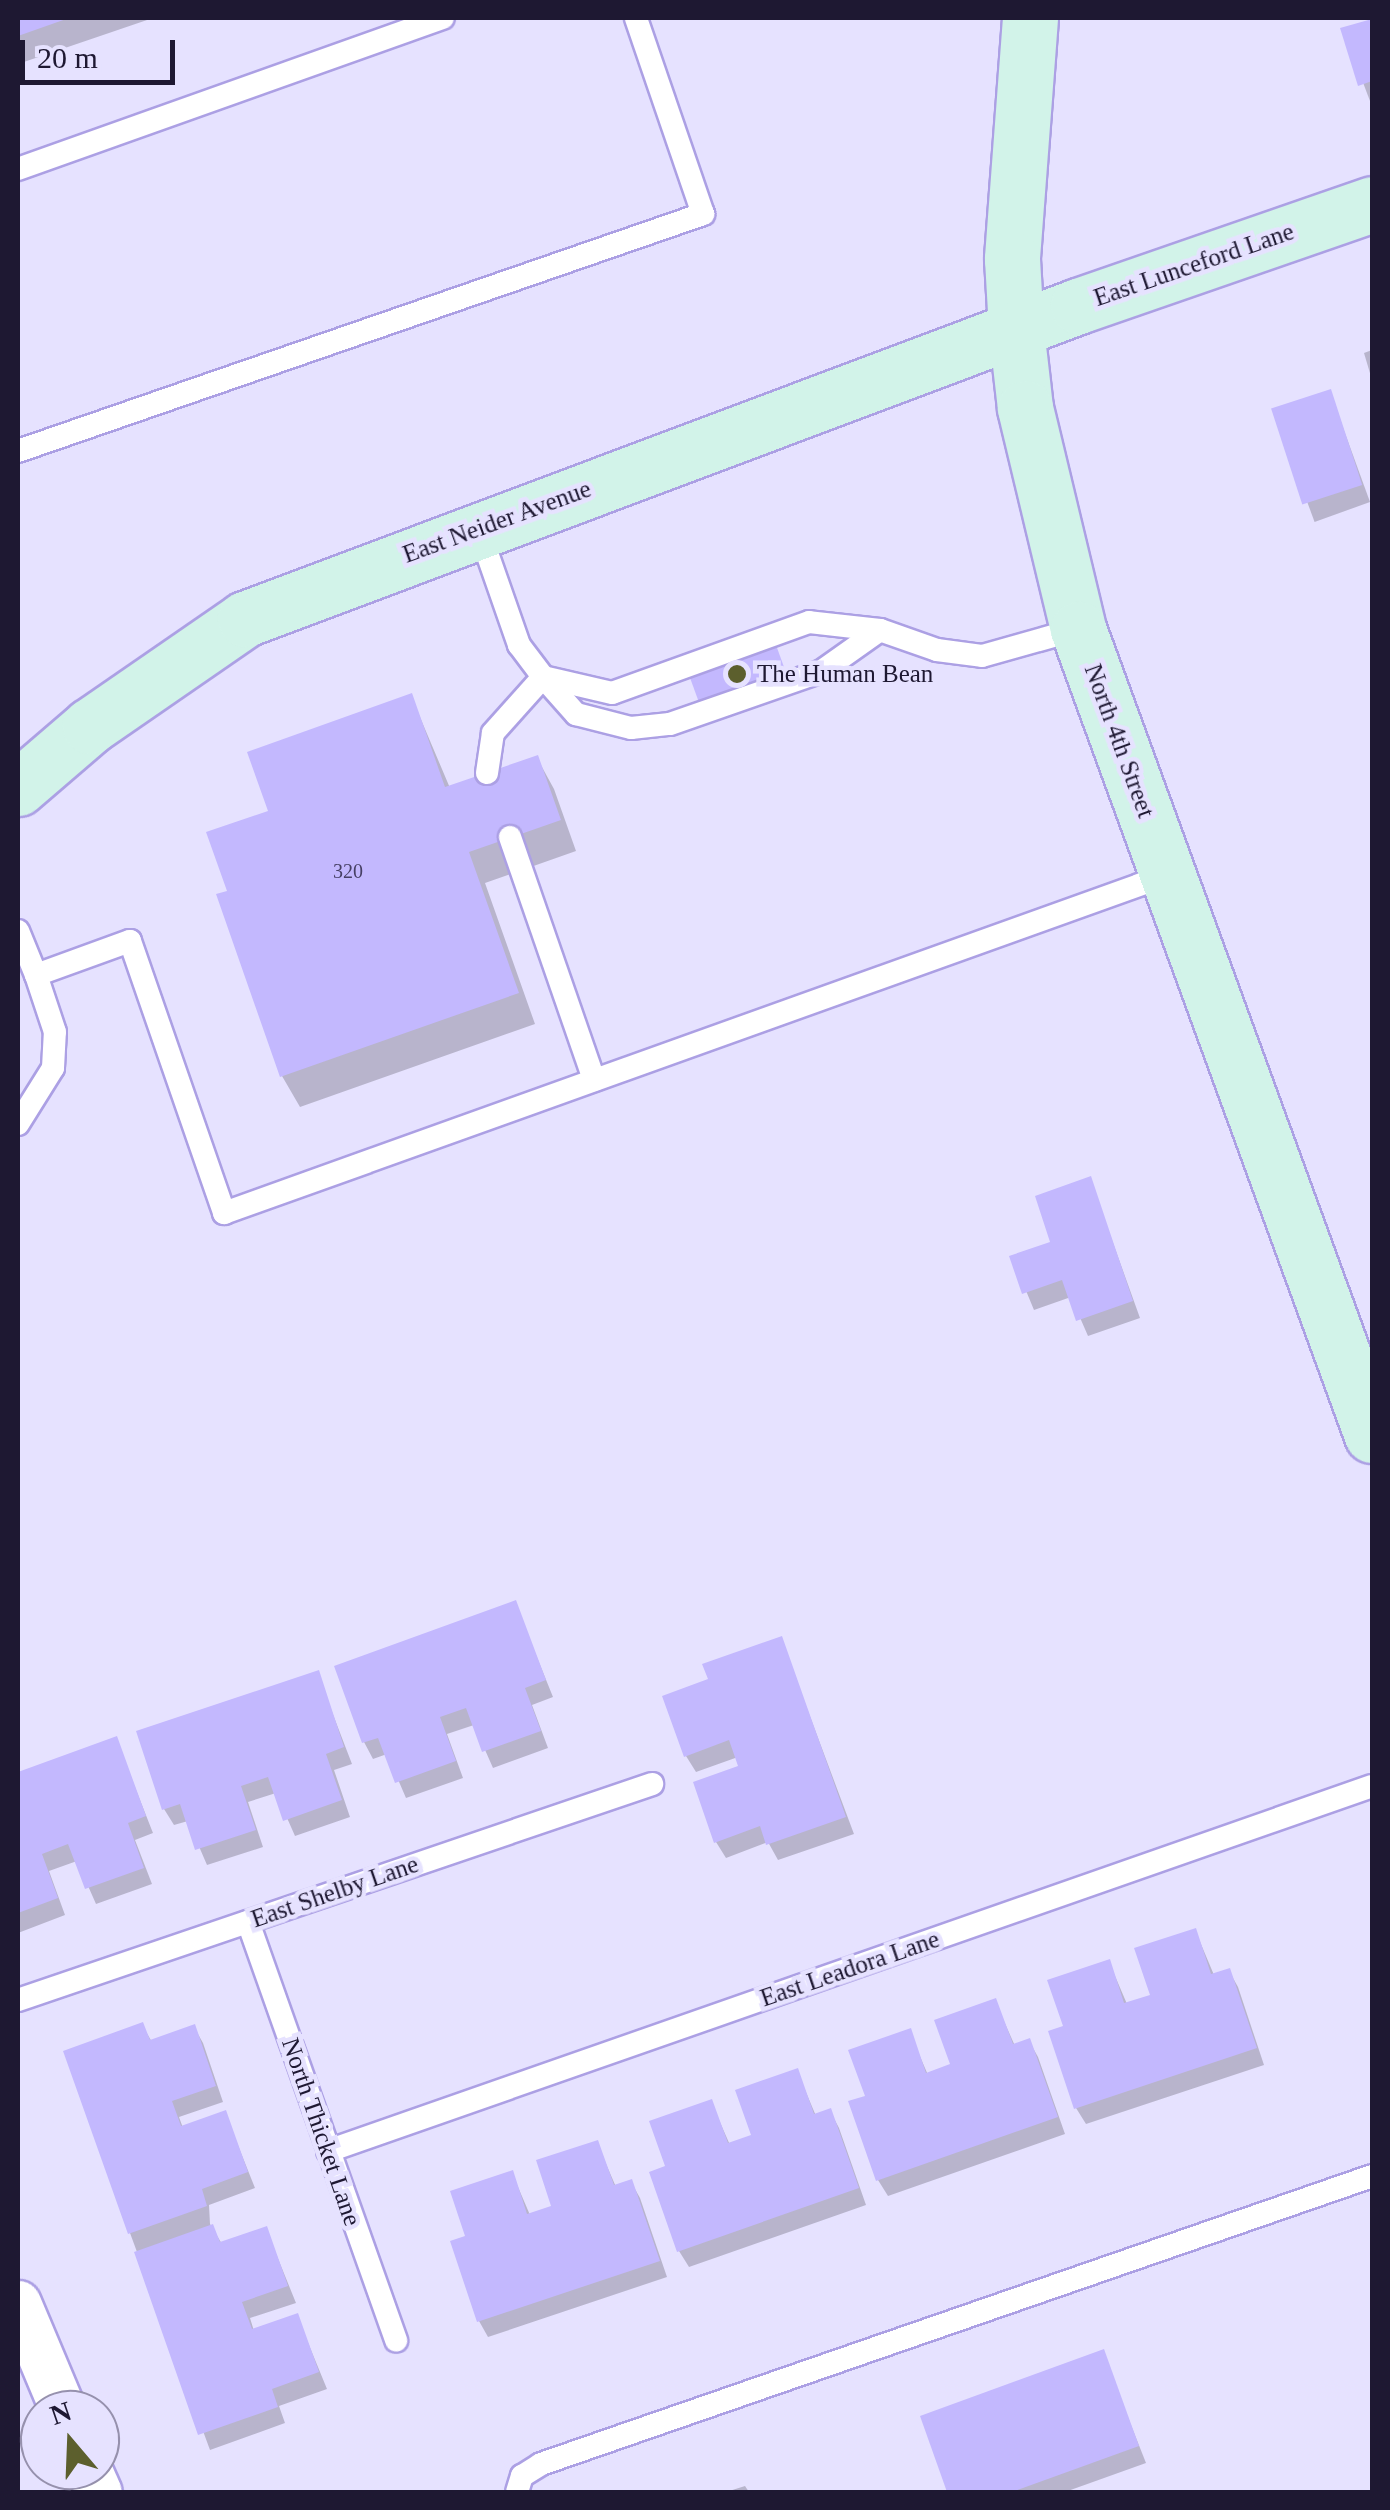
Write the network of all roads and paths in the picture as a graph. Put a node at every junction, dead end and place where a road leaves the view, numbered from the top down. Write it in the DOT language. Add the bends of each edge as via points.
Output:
graph roads {
  1 [pos="443,18"];
  2 [pos="636,18"];
  3 [pos="1030,18"];
  4 [pos="18,169"];
  5 [pos="1372,204"];
  6 [pos="1016,328"];
  7 [pos="18,451"];
  8 [pos="479,530"];
  9 [pos="1078,629"];
  10 [pos="880,630"];
  11 [pos="543,676"];
  12 [pos="486,773"];
  13 [pos="18,788"];
  14 [pos="510,837"];
  15 [pos="1167,875"];
  16 [pos="18,931"];
  17 [pos="36,974"];
  18 [pos="594,1080"];
  19 [pos="18,1124"];
  20 [pos="1372,1435"];
  21 [pos="652,1784"];
  22 [pos="1372,1786"];
  23 [pos="248,1922"];
  24 [pos="18,2000"];
  25 [pos="328,2151"];
  26 [pos="1372,2176"];
  27 [pos="18,2303"];
  28 [pos="396,2342"];
  29 [pos="55,2390"];
  30 [pos="518,2492"];
  1 -- 4 [label="lane"];
  2 -- 7 [label="lane" via="703,214"];
  3 -- 6 [label="main road, North 4th Street" via="1012,258"];
  5 -- 6 [label="main road, East Lunceford Lane"];
  6 -- 8 [label="main road, East Neider Avenue"];
  6 -- 9 [label="main road, North 4th Street" via="1025,408"];
  8 -- 11 [label="lane" via="519,644"];
  8 -- 13 [label="main road, East Neider Avenue" via="244,619 90,726"];
  9 -- 10 [label="lane" via="982,656 937,650"];
  9 -- 15 [label="main road, North 4th Street"];
  10 -- 11 [label="lane" via="809,622 612,693"];
  10 -- 11 [label="lane" via="822,671 670,724 631,728 576,714"];
  11 -- 12 [label="lane" via="493,733"];
  14 -- 18 [label="lane"];
  15 -- 18 [label="lane"];
  15 -- 20 [label="main road, North 4th Street"];
  16 -- 17 [label="lane"];
  17 -- 18 [label="lane" via="130,940 224,1213"];
  17 -- 19 [label="lane" via="56,1032 54,1068"];
  21 -- 23 [label="lane, East Shelby Lane"];
  22 -- 25 [label="lane, East Leadora Lane"];
  23 -- 24 [label="lane, East Shelby Lane"];
  23 -- 25 [label="lane, North Thicket Lane"];
  25 -- 28 [label="lane, North Thicket Lane"];
  26 -- 30 [label="lane" via="541,2464 522,2476"];
  27 -- 29 [label="street"];
}
